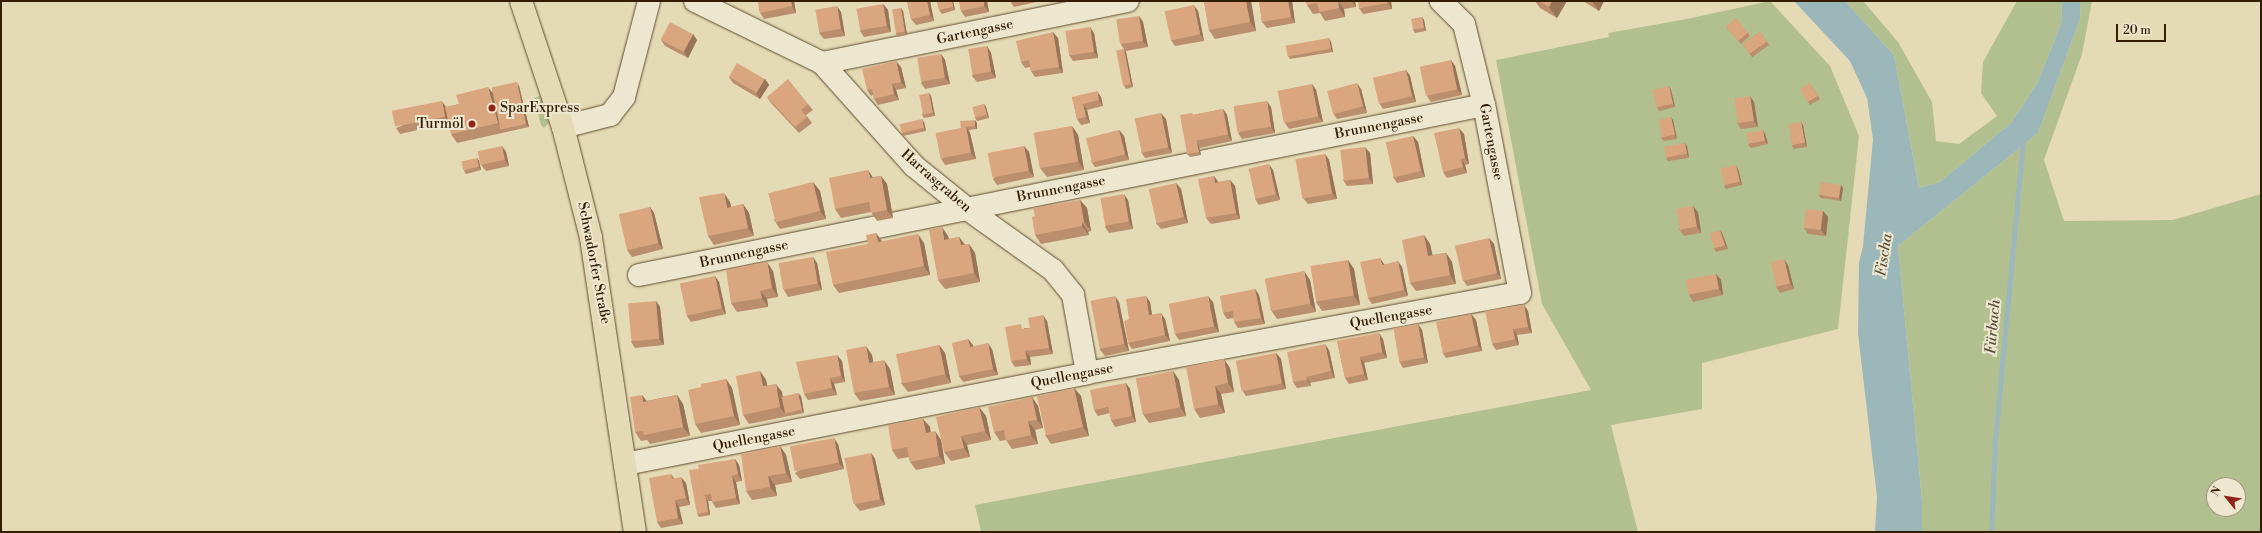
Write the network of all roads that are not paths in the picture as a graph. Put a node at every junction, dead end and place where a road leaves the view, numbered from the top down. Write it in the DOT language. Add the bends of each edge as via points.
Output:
graph roads {
  1 [pos="521,1"];
  2 [pos="650,1"];
  3 [pos="695,1"];
  4 [pos="1128,1"];
  5 [pos="1442,1"];
  6 [pos="822,63"];
  7 [pos="1484,106"];
  8 [pos="563,127"];
  9 [pos="966,208"];
  10 [pos="639,275"];
  11 [pos="1520,293"];
  12 [pos="1087,373"];
  13 [pos="625,464"];
  14 [pos="634,532"];
  1 -- 8 [label="main road, Schwadorfer Straße"];
  2 -- 8 [label="street" via="624,97 610,115"];
  3 -- 6 [label="street, Harrasgraben"];
  4 -- 6 [label="street, Gartengasse"];
  5 -- 7 [label="street, Gartengasse" via="1464,24"];
  6 -- 9 [label="street, Harrasgraben" via="914,166"];
  7 -- 9 [label="street, Brunnengasse"];
  7 -- 11 [label="street, Gartengasse"];
  8 -- 13 [label="main road, Schwadorfer Straße" via="596,266"];
  9 -- 10 [label="street, Brunnengasse"];
  9 -- 12 [label="street, Harrasgraben" via="1053,270 1073,295"];
  11 -- 12 [label="street, Quellengasse"];
  12 -- 13 [label="street, Quellengasse"];
  13 -- 14 [label="main road, Schwadorfer Straße"];
}
